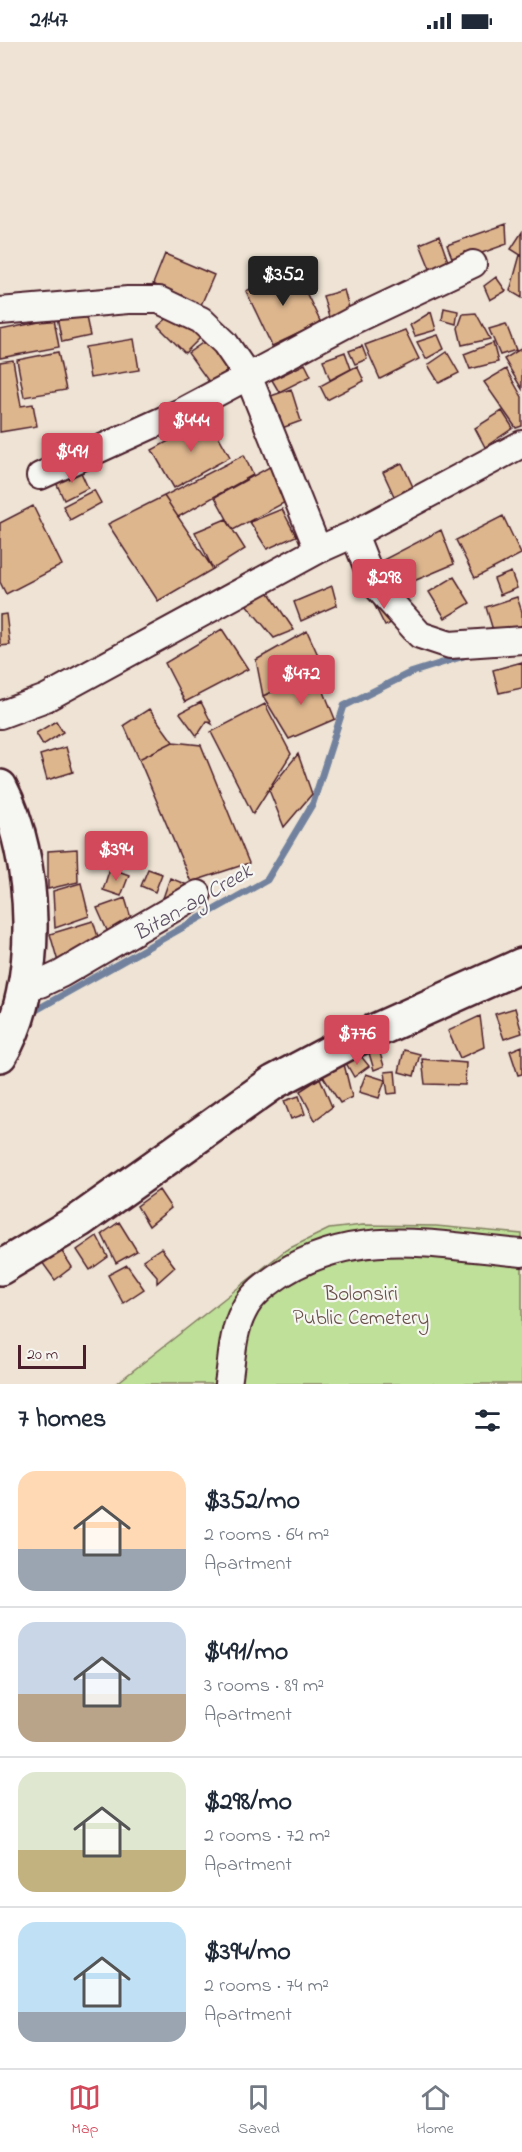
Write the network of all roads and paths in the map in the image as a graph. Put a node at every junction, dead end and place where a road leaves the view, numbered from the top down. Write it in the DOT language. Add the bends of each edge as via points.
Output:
graph roads {
  1 [pos="472,264"];
  2 [pos="0,311"];
  3 [pos="249,378"];
  4 [pos="522,444"];
  5 [pos="40,477"];
  6 [pos="354,534"];
  7 [pos="318,550"];
  8 [pos="522,640"];
  9 [pos="0,715"];
  10 [pos="0,787"];
  11 [pos="198,894"];
  12 [pos="522,965"];
  13 [pos="15,1019"];
  14 [pos="522,1253"];
  15 [pos="0,1268"];
  16 [pos="228,1384"];
  1 -- 3 [label="street" via="352,321"];
  2 -- 3 [label="street" via="159,300 201,320 225,343"];
  3 -- 5 [label="street"];
  3 -- 7 [label="street"];
  4 -- 6 [label="street"];
  6 -- 7 [label="street"];
  6 -- 8 [label="street" via="373,582 420,635 450,645"];
  7 -- 9 [label="street" via="46,698"];
  10 -- 13 [label="main road" via="9,804 24,862 28,903"];
  11 -- 13 [label="street" via="40,984"];
  12 -- 15 [label="main road" via="348,1043 274,1082 80,1220"];
  14 -- 16 [label="street" via="421,1242 355,1244 319,1254 253,1296 242,1313"];
}
